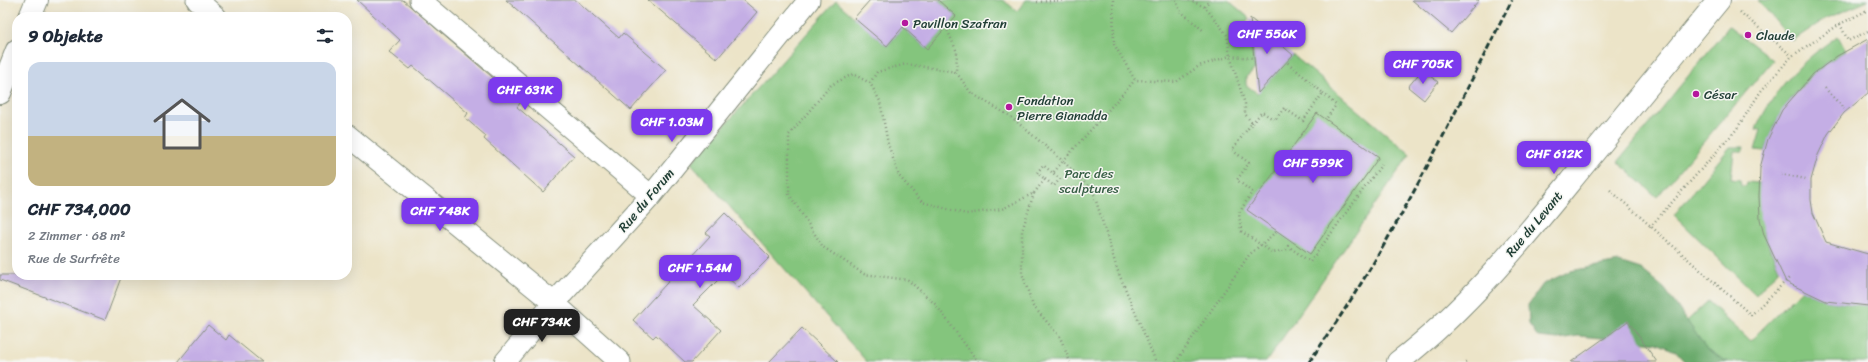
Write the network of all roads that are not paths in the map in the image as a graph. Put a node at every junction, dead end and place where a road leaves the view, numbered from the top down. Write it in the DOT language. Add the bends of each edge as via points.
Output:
graph roads {
  1 [pos="37,0"];
  2 [pos="197,0"];
  3 [pos="420,0"];
  4 [pos="809,0"];
  5 [pos="1728,5"];
  6 [pos="32,12"];
  7 [pos="210,12"];
  8 [pos="12,62"];
  9 [pos="0,92"];
  10 [pos="352,139"];
  11 [pos="651,196"];
  12 [pos="554,303"];
  13 [pos="505,362"];
  14 [pos="620,362"];
  15 [pos="1398,362"];
  1 -- 6 [label="street"];
  2 -- 7 [label="street"];
  3 -- 11 [label="street"];
  4 -- 11 [label="street, Rue du Forum"];
  5 -- 15 [label="street, Rue du Levant" via="1458,310"];
  8 -- 9 [label="street"];
  10 -- 12 [label="street"];
  11 -- 12 [label="street, Rue du Forum"];
  12 -- 13 [label="street, Rue du Forum"];
  12 -- 14 [label="street"];
}
